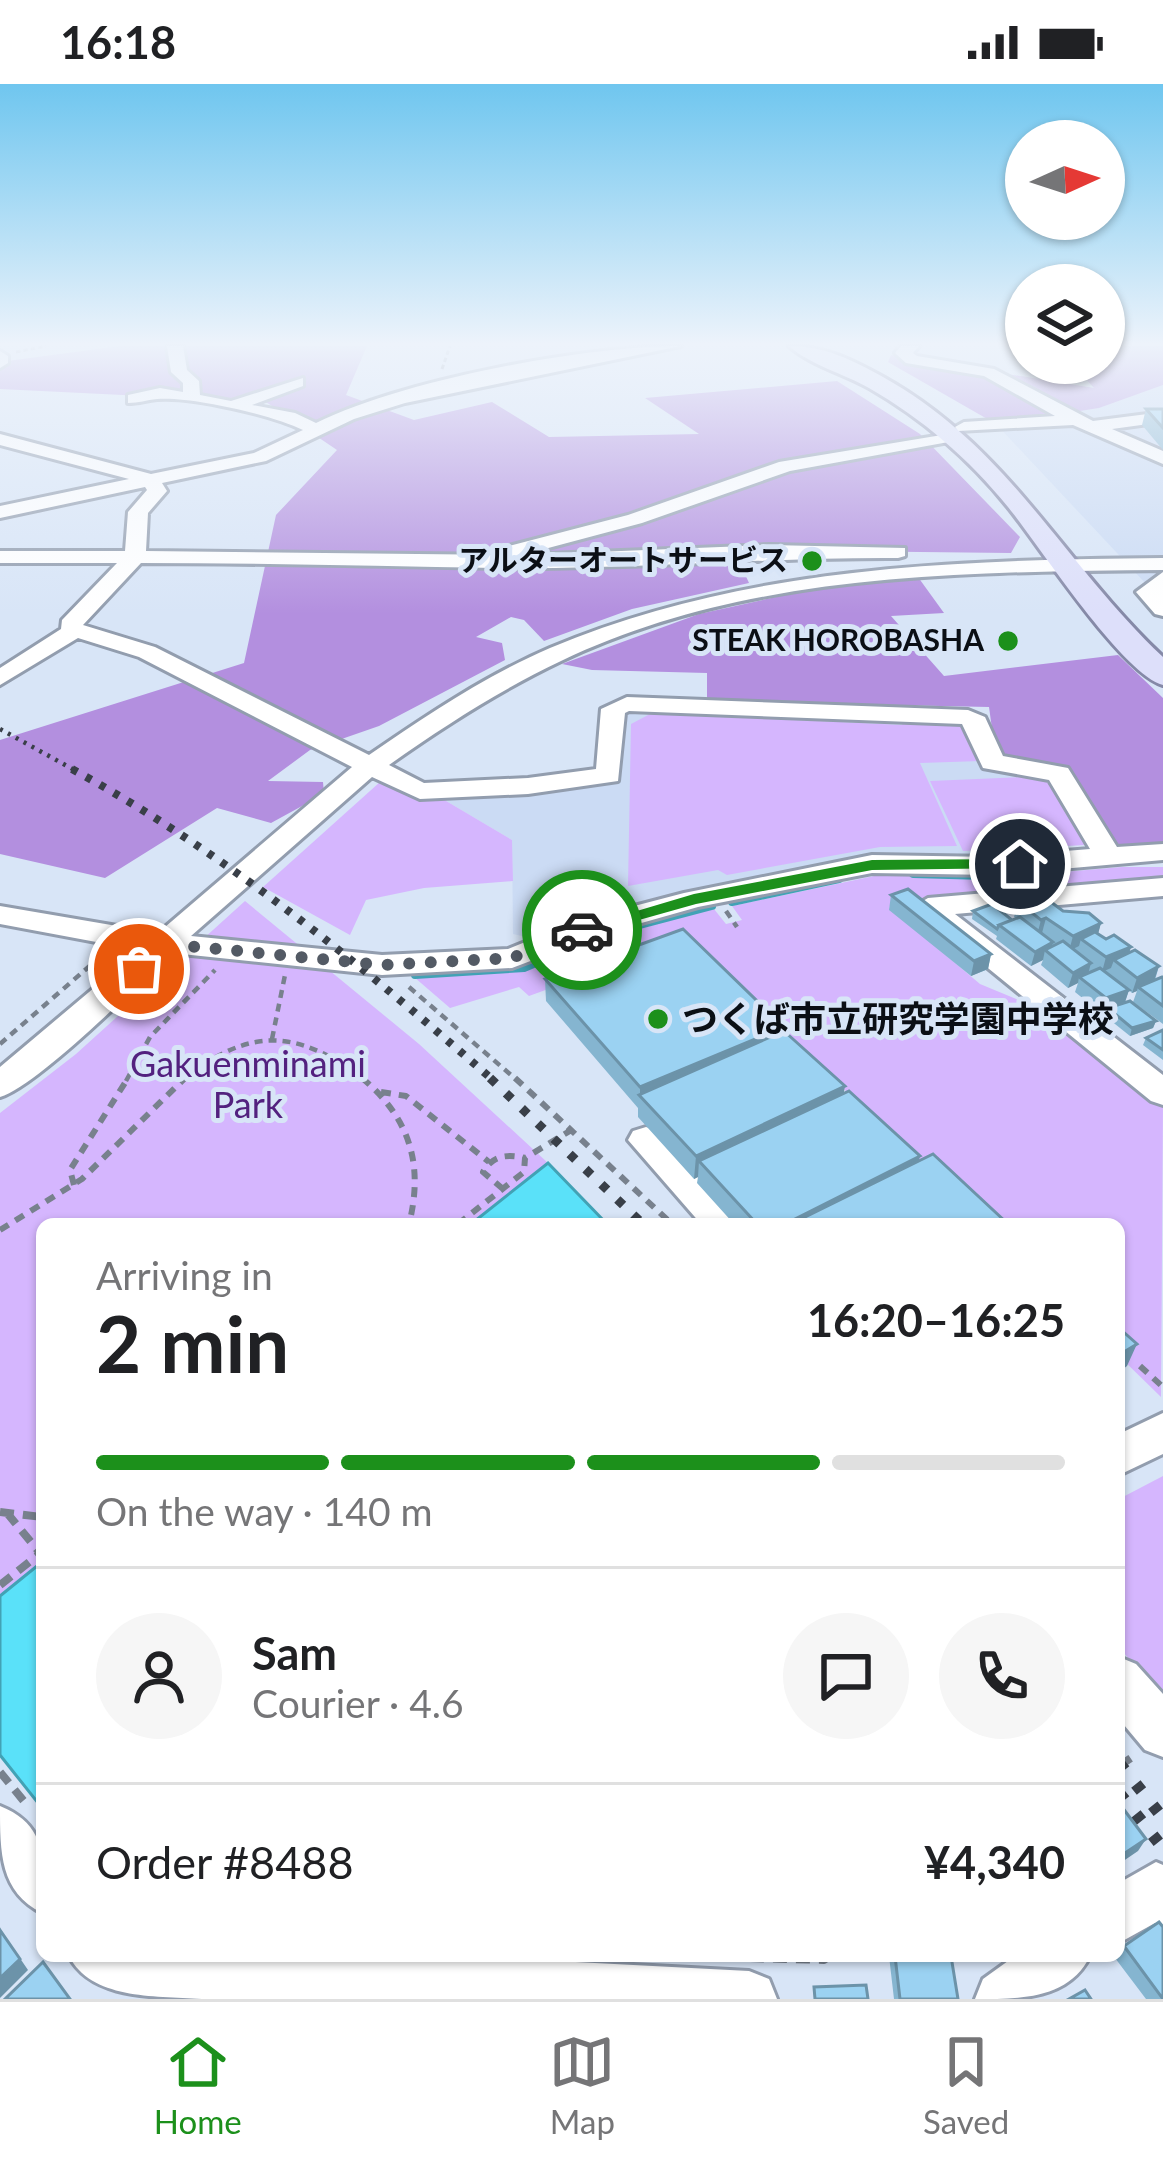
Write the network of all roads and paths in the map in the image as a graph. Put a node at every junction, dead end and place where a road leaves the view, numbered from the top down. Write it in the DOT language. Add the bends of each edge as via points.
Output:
graph roads {
  1 [pos="305,435"];
  2 [pos="937,435"];
  3 [pos="965,435"];
  4 [pos="1111,435"];
  5 [pos="0,439"];
  6 [pos="1163,458"];
  7 [pos="151,480"];
  8 [pos="0,512"];
  9 [pos="0,557"];
  10 [pos="135,557"];
  11 [pos="472,558"];
  12 [pos="1077,564"];
  13 [pos="1163,564"];
  14 [pos="999,565"];
  15 [pos="1163,578"];
  16 [pos="1163,609"];
  17 [pos="76,630"];
  18 [pos="1163,645"];
  19 [pos="1163,675"];
  20 [pos="0,678"];
  21 [pos="368,767"];
  22 [pos="1163,852"];
  23 [pos="1107,854"];
  24 [pos="1163,887"];
  25 [pos="1048,898"];
  26 [pos="0,915"];
  27 [pos="1085,925"];
  28 [pos="122,938"];
  29 [pos="167,944"];
  30 [pos="233,952"];
  31 [pos="382,965"];
  32 [pos="285,976"];
  33 [pos="272,1039"];
  34 [pos="0,1044"];
  35 [pos="0,1084"];
  36 [pos="381,1092"];
  37 [pos="1163,1094"];
  38 [pos="573,1129"];
  39 [pos="646,1140"];
  40 [pos="525,1158"];
  41 [pos="489,1162"];
  42 [pos="74,1185"];
  43 [pos="503,1189"];
  44 [pos="411,1218"];
  45 [pos="466,1218"];
  46 [pos="666,1218"];
  47 [pos="718,1218"];
  48 [pos="0,1230"];
  49 [pos="1140,1366"];
  50 [pos="1163,1387"];
  51 [pos="1163,1432"];
  52 [pos="1125,1453"];
  53 [pos="3,1513"];
  54 [pos="36,1516"];
  55 [pos="36,1547"];
  56 [pos="36,1556"];
  57 [pos="0,1585"];
  58 [pos="1125,1692"];
  59 [pos="1153,1741"];
  60 [pos="1125,1762"];
  61 [pos="0,1772"];
  62 [pos="14,1820"];
  63 [pos="36,1872"];
  64 [pos="1163,1899"];
  65 [pos="1125,1912"];
  66 [pos="103,1962"];
  67 [pos="1054,1962"];
  68 [pos="612,1995"];
  69 [pos="748,1999"];
  70 [pos="1003,1999"];
  1 -- 7 [label="street" via="259,457"];
  2 -- 11 [label="street" via="786,466 622,523"];
  3 -- 12 [label="main road" via="1016,475"];
  4 -- 6 [label="street"];
  5 -- 7 [label="street"];
  7 -- 8 [label="street"];
  7 -- 10 [label="street" via="157,491 138,512"];
  9 -- 10 [label="street"];
  10 -- 11 [label="street"];
  10 -- 17 [label="street" via="70,625"];
  11 -- 14 [label="street" via="844,550 985,555"];
  12 -- 13 [label="street"];
  12 -- 14 [label="street"];
  12 -- 18 [label="main road"];
  12 -- 19 [label="main road"];
  14 -- 21 [label="street" via="821,579 628,626 501,680"];
  15 -- 16 [label="street" via="1147,592"];
  17 -- 20 [label="street"];
  17 -- 21 [label="street" via="166,661"];
  21 -- 23 [label="street" via="420,791 609,775 613,709 627,704 955,714 976,722 992,762 1059,774"];
  21 -- 29 [label="street"];
  22 -- 23 [label="street"];
  23 -- 31 [label="street" via="993,866 872,865 694,899 512,958"];
  24 -- 25 [label="street"];
  25 -- 27 [label="street"];
  25 -- 37 [label="street" via="928,907"];
  26 -- 28 [label="street"];
  28 -- 29 [label="street"];
  28 -- 34 [label="path"];
  29 -- 30 [label="street"];
  29 -- 35 [label="street"];
  30 -- 31 [label="street"];
  30 -- 42 [label="path" via="150,1037 70,1170"];
  31 -- 38 [label="path"];
  32 -- 33 [label="path"];
  33 -- 36 [label="path" via="312,1045"];
  33 -- 42 [label="path" via="214,1055"];
  36 -- 41 [label="path" via="406,1096"];
  36 -- 44 [label="path" via="415,1149"];
  38 -- 40 [label="path"];
  38 -- 46 [label="path"];
  39 -- 47 [label="street"];
  40 -- 41 [label="path"];
  40 -- 43 [label="path" via="524,1172"];
  41 -- 43 [label="path" via="483,1172"];
  42 -- 48 [label="path"];
  43 -- 45 [label="path"];
  49 -- 50 [label="path"];
  51 -- 52 [label="street"];
  53 -- 54 [label="path"];
  53 -- 55 [label="path"];
  56 -- 57 [label="path"];
  58 -- 59 [label="street"];
  59 -- 60 [label="path"];
  61 -- 62 [label="path"];
  62 -- 63 [label="street"];
  64 -- 65 [label="street" via="1156,1889"];
  66 -- 68 [label="street"];
  67 -- 70 [label="street"];
  68 -- 69 [label="street"];
}
